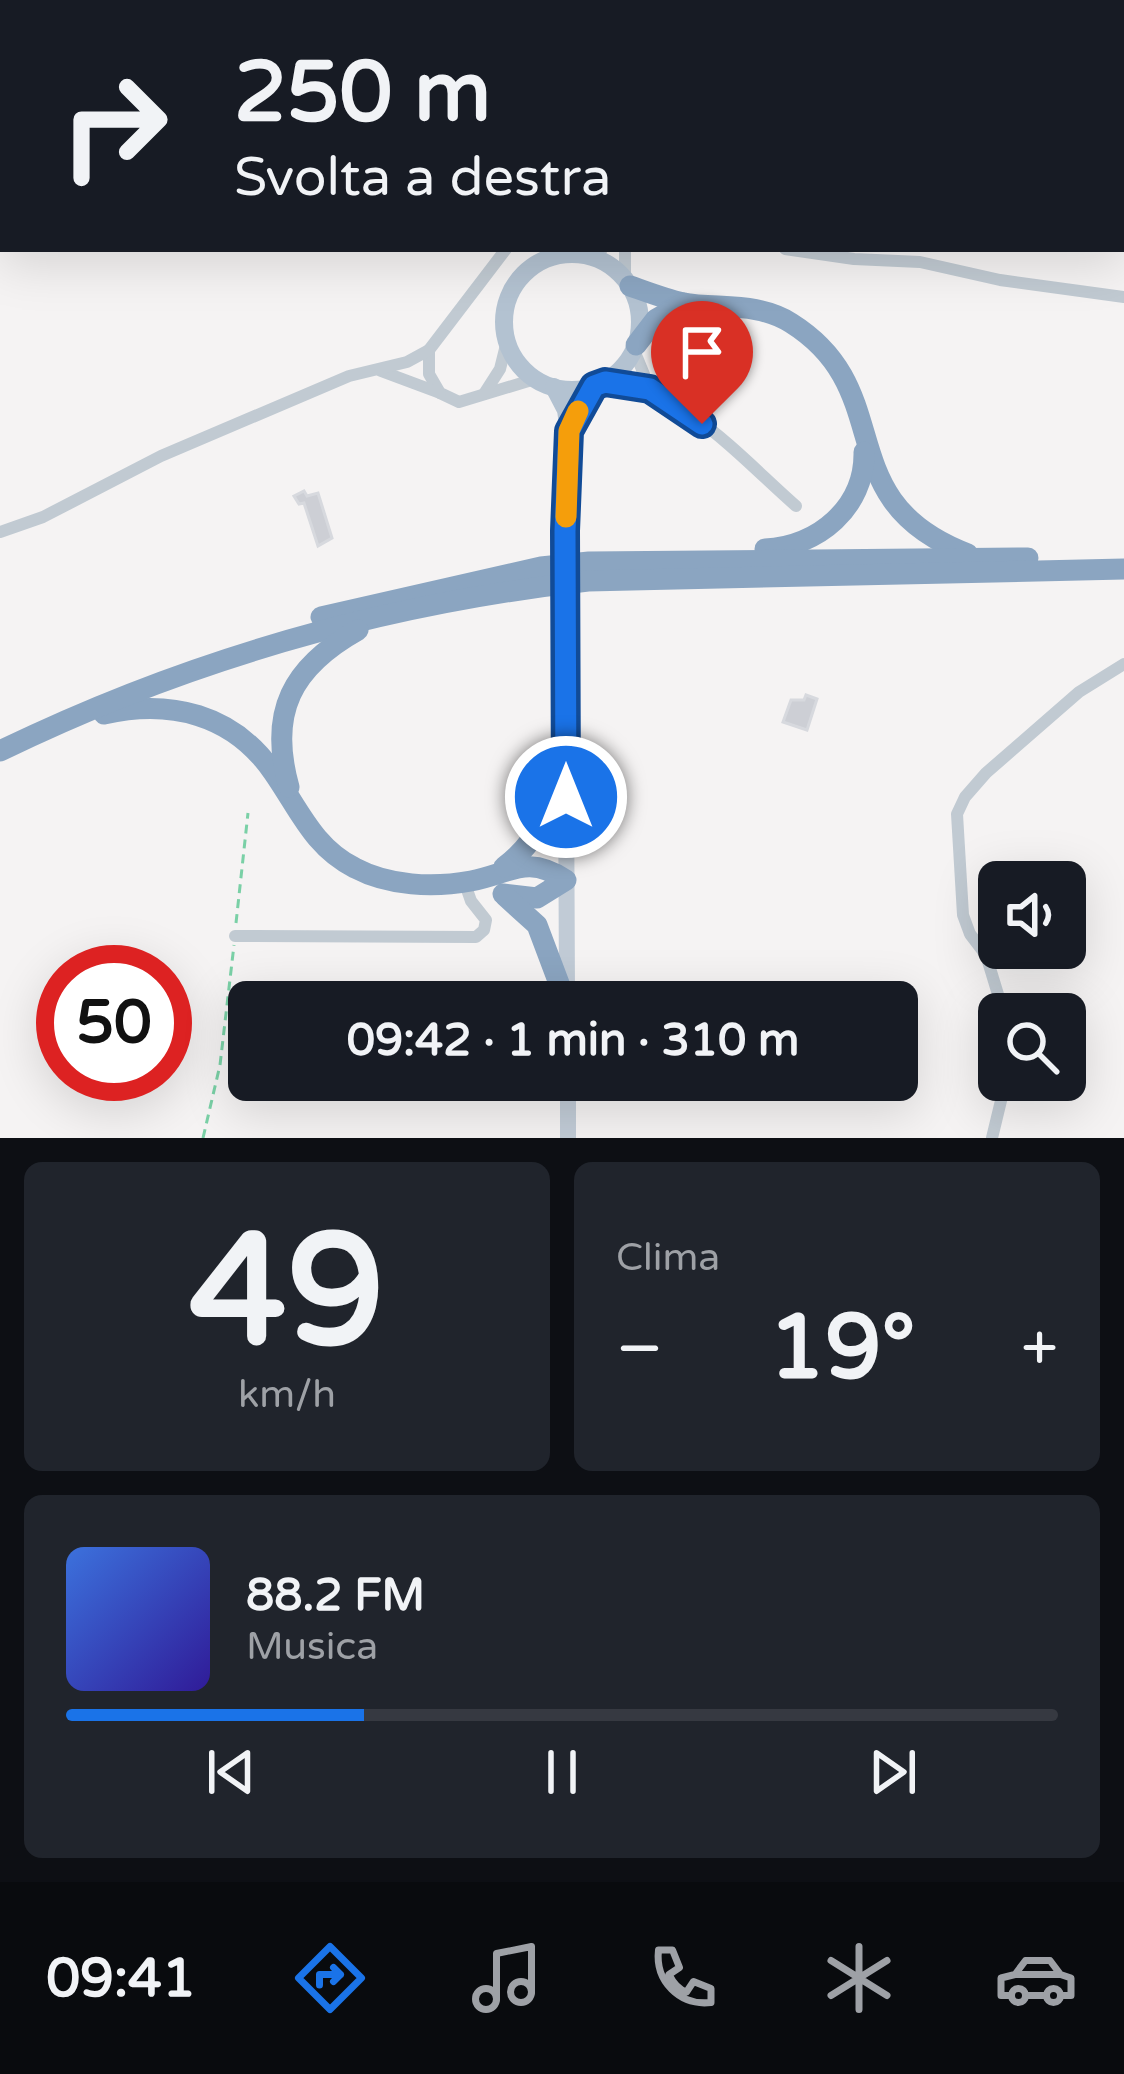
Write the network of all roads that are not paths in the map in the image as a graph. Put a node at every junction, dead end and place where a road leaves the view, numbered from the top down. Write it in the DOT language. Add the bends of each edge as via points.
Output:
graph roads {
  1 [pos="504,252"];
  2 [pos="586,252"];
  3 [pos="625,252"];
  4 [pos="804,252"];
  5 [pos="535,258"];
  6 [pos="628,283"];
  7 [pos="1124,297"];
  8 [pos="684,303"];
  9 [pos="507,341"];
  10 [pos="635,348"];
  11 [pos="429,350"];
  12 [pos="380,370"];
  13 [pos="545,383"];
  14 [pos="599,384"];
  15 [pos="650,389"];
  16 [pos="440,393"];
  17 [pos="482,398"];
  18 [pos="863,427"];
  19 [pos="569,431"];
  20 [pos="796,506"];
  21 [pos="0,532"];
  22 [pos="1124,555"];
  23 [pos="980,558"];
  24 [pos="688,562"];
  25 [pos="1124,568"];
  26 [pos="589,571"];
  27 [pos="541,576"];
  28 [pos="389,615"];
  29 [pos="1124,664"];
  30 [pos="80,714"];
  31 [pos="0,734"];
  32 [pos="0,751"];
  33 [pos="566,756"];
  34 [pos="294,805"];
  35 [pos="498,871"];
  36 [pos="566,880"];
  37 [pos="468,881"];
  38 [pos="502,894"];
  39 [pos="235,937"];
  40 [pos="559,981"];
  41 [pos="567,981"];
  42 [pos="998,993"];
  43 [pos="568,1101"];
  44 [pos="1001,1101"];
  45 [pos="568,1138"];
  46 [pos="992,1138"];
  1 -- 11 [label="street"];
  2 -- 5 [label="main road"];
  2 -- 6 [label="main road"];
  3 -- 6 [label="street"];
  4 -- 7 [label="street" via="920,262"];
  5 -- 9 [label="main road" via="511,292"];
  6 -- 8 [label="highway"];
  6 -- 10 [label="main road" via="639,309"];
  8 -- 10 [label="highway" via="656,319"];
  8 -- 18 [label="highway" via="759,309 788,321 843,370"];
  9 -- 13 [label="main road" via="523,369"];
  9 -- 17 [label="street"];
  10 -- 14 [label="main road"];
  10 -- 15 [label="street"];
  11 -- 12 [label="street"];
  11 -- 16 [label="street"];
  12 -- 16 [label="street"];
  12 -- 21 [label="street" via="161,456"];
  13 -- 14 [label="main road" via="574,390"];
  13 -- 17 [label="street" via="502,386"];
  13 -- 19 [label="main road" via="566,410"];
  14 -- 15 [label="street"];
  14 -- 19 [label="main road"];
  15 -- 20 [label="street"];
  16 -- 17 [label="street" via="459,402"];
  18 -- 23 [label="highway" via="874,473 903,517"];
  18 -- 24 [label="highway" via="864,466 839,518 783,549"];
  19 -- 33 [label="main road"];
  22 -- 23 [label="highway"];
  23 -- 24 [label="highway"];
  24 -- 26 [label="highway"];
  25 -- 26 [label="highway"];
  26 -- 27 [label="highway"];
  27 -- 28 [label="highway"];
  27 -- 31 [label="highway" via="386,600 264,632"];
  28 -- 30 [label="highway" via="271,645"];
  28 -- 34 [label="highway" via="313,660 287,700 281,730"];
  29 -- 42 [label="street" via="986,773 957,814 963,915"];
  30 -- 32 [label="highway"];
  30 -- 34 [label="highway" via="151,707 209,718 255,748"];
  33 -- 35 [label="highway" via="546,820"];
  33 -- 36 [label="main road"];
  34 -- 37 [label="highway" via="329,852 375,878"];
  35 -- 36 [label="highway" via="541,866"];
  35 -- 37 [label="highway"];
  36 -- 38 [label="highway" via="537,898"];
  36 -- 41 [label="main road"];
  37 -- 38 [label="highway"];
  37 -- 39 [label="street" via="486,920 476,937"];
  38 -- 40 [label="highway" via="537,925"];
  43 -- 45 [label="main road"];
  44 -- 46 [label="street"];
}
